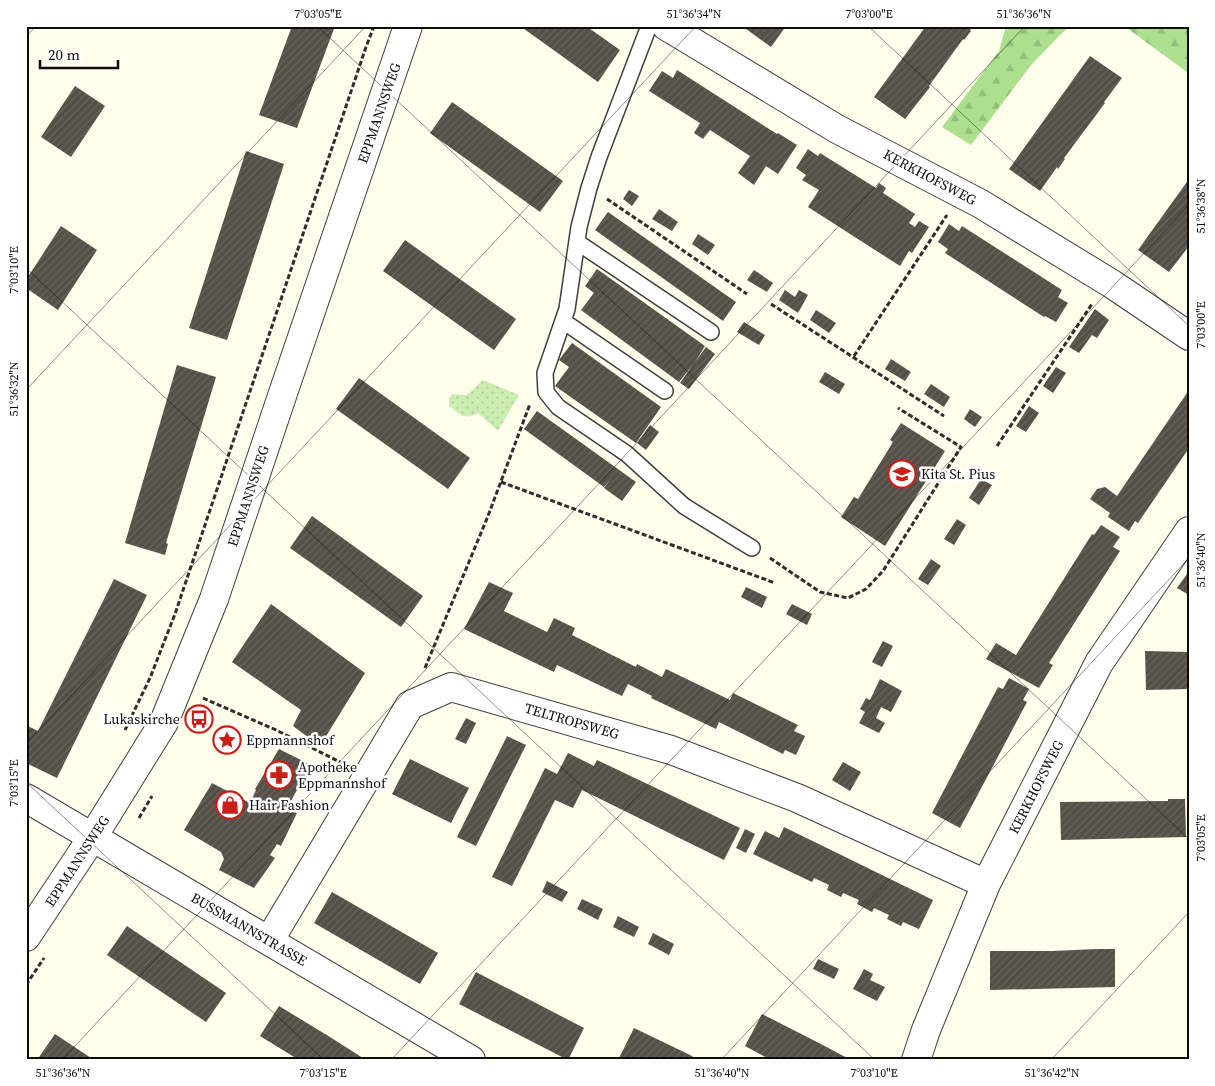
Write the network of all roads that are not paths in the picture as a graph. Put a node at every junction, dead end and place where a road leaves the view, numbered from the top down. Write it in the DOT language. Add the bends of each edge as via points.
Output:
graph roads {
  1 [pos="408,26"];
  2 [pos="649,26"];
  3 [pos="666,26"];
  4 [pos="577,242"];
  5 [pos="563,321"];
  6 [pos="712,332"];
  7 [pos="1189,336"];
  8 [pos="665,391"];
  9 [pos="1189,531"];
  10 [pos="752,548"];
  11 [pos="26,798"];
  12 [pos="92,838"];
  13 [pos="986,884"];
  14 [pos="26,937"];
  15 [pos="269,941"];
  16 [pos="471,1060"];
  17 [pos="916,1060"];
  1 -- 12 [label="street, EPPMANNSWEG" via="214,599 164,722"];
  2 -- 4 [label="lane" via="598,157"];
  3 -- 7 [label="street, KERKHOFSWEG" via="837,129 982,204"];
  4 -- 5 [label="lane"];
  4 -- 6 [label="lane"];
  5 -- 8 [label="lane"];
  5 -- 10 [label="lane" via="545,373 546,392 558,407 628,454 684,506"];
  9 -- 13 [label="street, KERKHOFSWEG" via="1099,663"];
  11 -- 12 [label="street, BUSSMANNSTRASSE"];
  12 -- 14 [label="street, EPPMANNSWEG"];
  12 -- 15 [label="street, BUSSMANNSTRASSE"];
  13 -- 15 [label="street, TELTROPSWEG" via="797,798 671,750 451,687 410,705"];
  13 -- 17 [label="street, KERKHOFSWEG"];
  15 -- 16 [label="street, BUSSMANNSTRASSE"];
}
